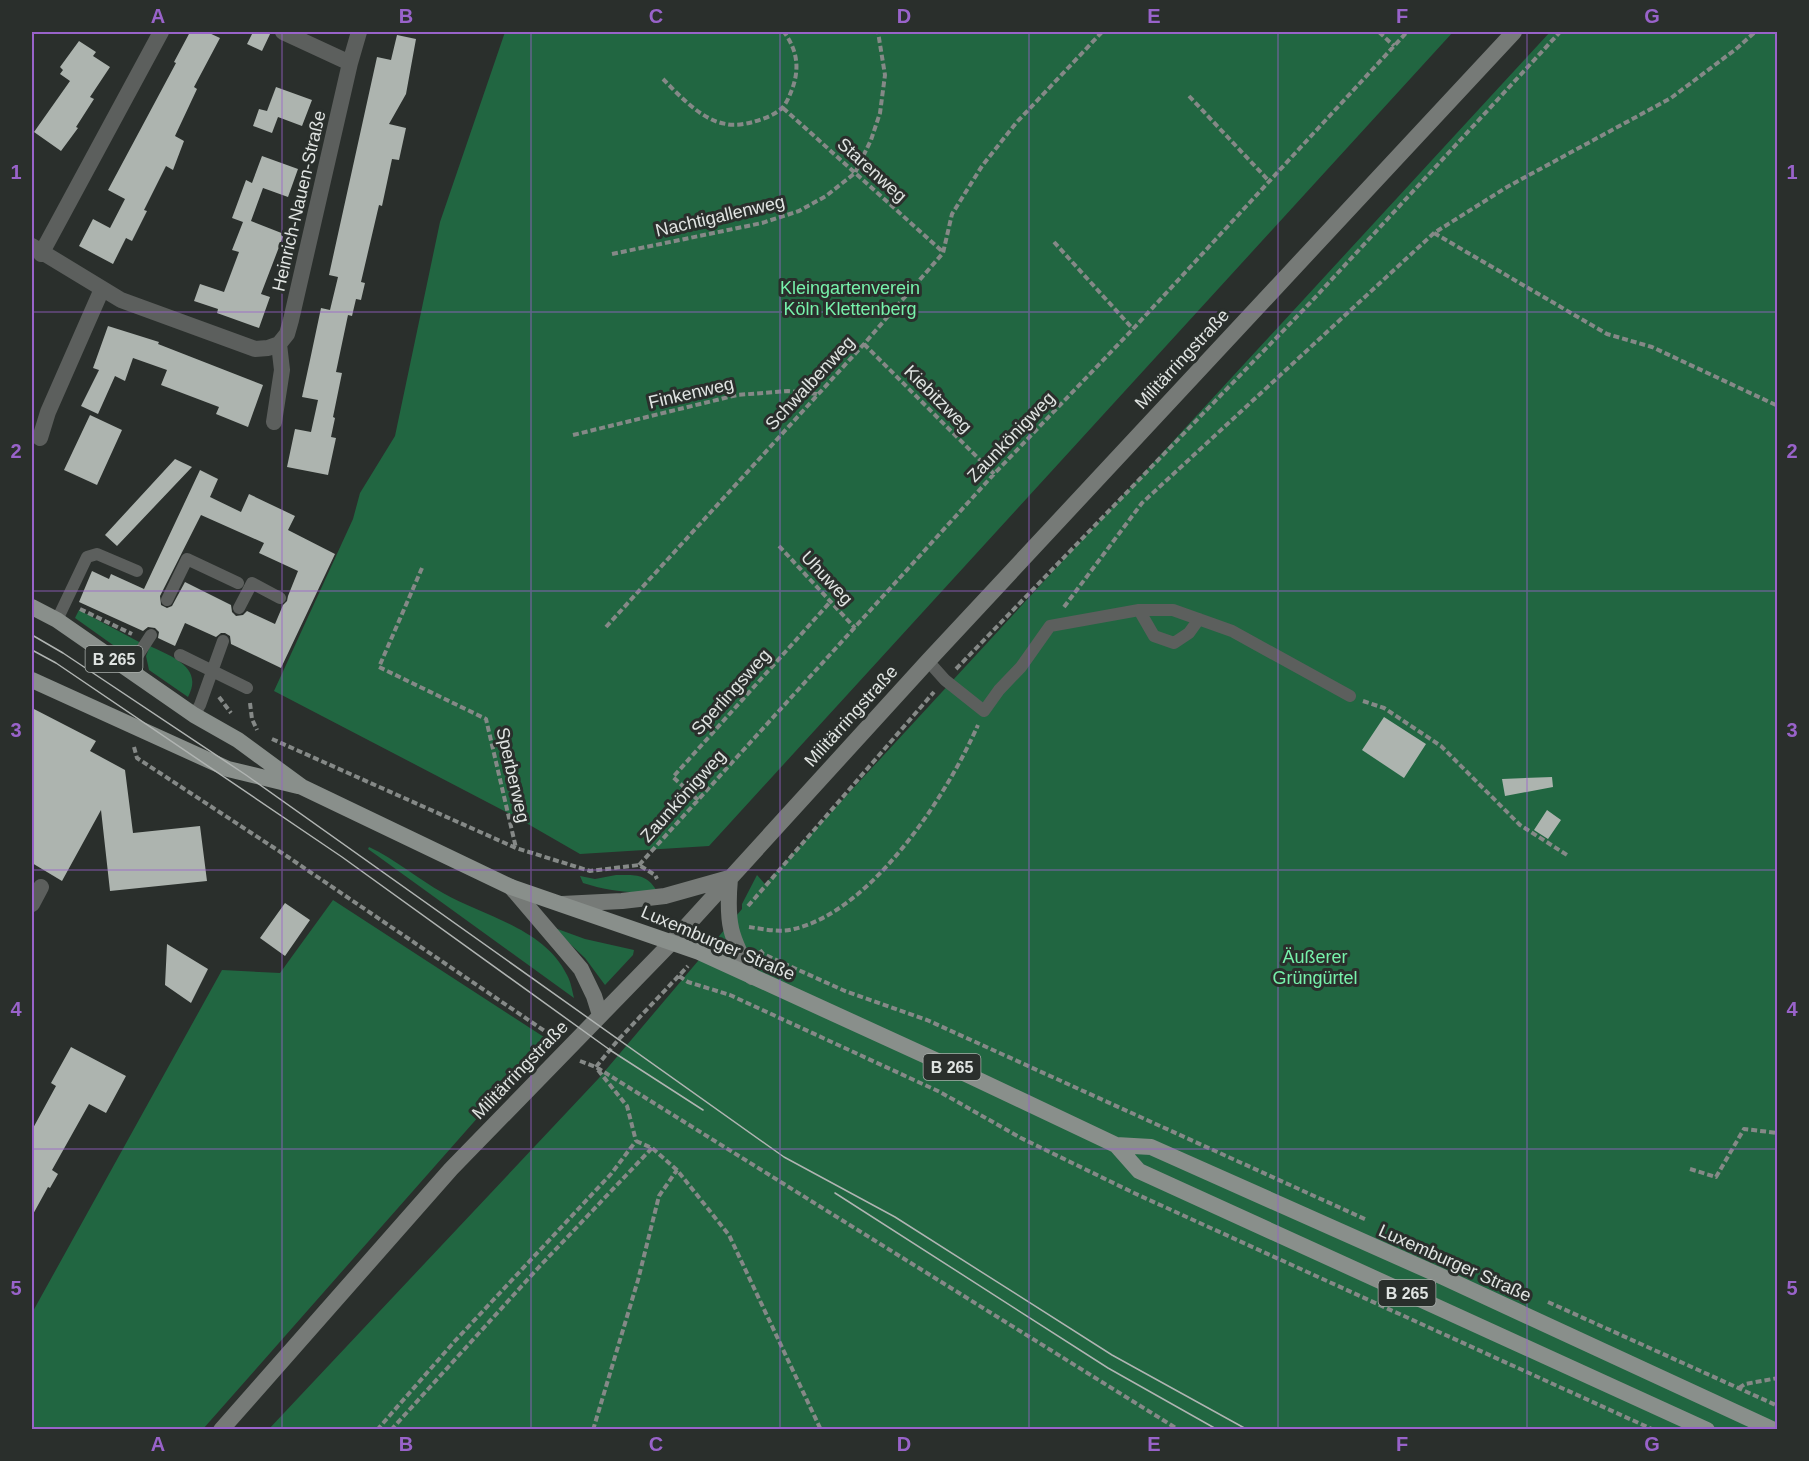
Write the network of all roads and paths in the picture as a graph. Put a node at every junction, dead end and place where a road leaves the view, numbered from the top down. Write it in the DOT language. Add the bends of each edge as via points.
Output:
graph roads {
  1 [pos="161,32"];
  2 [pos="283,32"];
  3 [pos="359,32"];
  4 [pos="784,32"];
  5 [pos="878,32"];
  6 [pos="1102,32"];
  7 [pos="1379,32"];
  8 [pos="1407,32"];
  9 [pos="1515,32"];
  10 [pos="1560,32"];
  11 [pos="1755,32"];
  12 [pos="1394,46"];
  13 [pos="350,63"];
  14 [pos="663,79"];
  15 [pos="1189,96"];
  16 [pos="783,108"];
  17 [pos="855,173"];
  18 [pos="1269,181"];
  19 [pos="1434,233"];
  20 [pos="1054,242"];
  21 [pos="36,250"];
  22 [pos="943,253"];
  23 [pos="612,254"];
  24 [pos="102,290"];
  25 [pos="1133,329"];
  26 [pos="279,344"];
  27 [pos="864,344"];
  28 [pos="817,394"];
  29 [pos="1778,406"];
  30 [pos="274,422"];
  31 [pos="573,435"];
  32 [pos="40,438"];
  33 [pos="994,474"];
  34 [pos="779,546"];
  35 [pos="422,568"];
  36 [pos="137,572"];
  37 [pos="238,583"];
  38 [pos="280,598"];
  39 [pos="166,600"];
  40 [pos="831,601"];
  41 [pos="66,603"];
  42 [pos="32,607"];
  43 [pos="240,608"];
  44 [pos="1139,610"];
  45 [pos="1199,619"];
  46 [pos="57,620"];
  47 [pos="1050,626"];
  48 [pos="606,627"];
  49 [pos="855,628"];
  50 [pos="149,638"];
  51 [pos="223,641"];
  52 [pos="180,655"];
  53 [pos="928,661"];
  54 [pos="129,669"];
  55 [pos="211,670"];
  56 [pos="32,680"];
  57 [pos="945,680"];
  58 [pos="247,688"];
  59 [pos="1350,696"];
  60 [pos="984,711"];
  61 [pos="194,715"];
  62 [pos="126,723"];
  63 [pos="259,734"];
  64 [pos="269,738"];
  65 [pos="302,787"];
  66 [pos="698,800"];
  67 [pos="516,848"];
  68 [pos="1567,855"];
  69 [pos="639,865"];
  70 [pos="730,878"];
  71 [pos="658,882"];
  72 [pos="41,887"];
  73 [pos="511,887"];
  74 [pos="32,904"];
  75 [pos="561,904"];
  76 [pos="730,927"];
  77 [pos="749,937"];
  78 [pos="672,942"];
  79 [pos="756,946"];
  80 [pos="699,952"];
  81 [pos="752,977"];
  82 [pos="600,1015"];
  83 [pos="568,1049"];
  84 [pos="596,1067"];
  85 [pos="1778,1132"];
  86 [pos="636,1141"];
  87 [pos="1116,1145"];
  88 [pos="652,1148"];
  89 [pos="1690,1169"];
  90 [pos="677,1170"];
  91 [pos="1372,1222"];
  92 [pos="1543,1300"];
  93 [pos="1778,1378"];
  94 [pos="1738,1388"];
  95 [pos="1778,1406"];
  96 [pos="221,1430"];
  97 [pos="377,1430"];
  98 [pos="391,1430"];
  99 [pos="593,1430"];
  100 [pos="821,1430"];
  101 [pos="1179,1430"];
  102 [pos="1707,1430"];
  103 [pos="1774,1430"];
  1 -- 21 [label="street"];
  2 -- 13 [label="street"];
  3 -- 13 [label="street, Heinrich-Nauen-Straße"];
  4 -- 16 [label="path" via="794,52 797,75"];
  5 -- 17 [label="path, Nachtigallenweg" via="885,75 880,112"];
  6 -- 22 [label="path, Schwalbenweg" via="1016,123 982,166 952,214"];
  7 -- 12 [label="path"];
  8 -- 12 [label="path, Zaunkönigweg"];
  9 -- 53 [label="main road, Militärringstraße"];
  10 -- 57 [label="path" via="1310,303"];
  11 -- 19 [label="path" via="1671,98 1507,187"];
  12 -- 18 [label="path, Zaunkönigweg"];
  13 -- 26 [label="street, Heinrich-Nauen-Straße" via="291,320"];
  14 -- 16 [label="path" via="706,116 726,124 763,119"];
  15 -- 18 [label="path"];
  16 -- 17 [label="path, Starenweg"];
  17 -- 22 [label="path, Starenweg"];
  17 -- 23 [label="path, Nachtigallenweg" via="799,211 762,223"];
  18 -- 25 [label="path, Zaunkönigweg"];
  19 -- 29 [label="path" via="1607,334 1652,347"];
  19 -- 47 [label="path" via="1142,503"];
  20 -- 25 [label="path"];
  21 -- 24 [label="street"];
  22 -- 27 [label="path, Schwalbenweg"];
  24 -- 26 [label="street" via="255,349"];
  24 -- 32 [label="street"];
  25 -- 33 [label="path, Zaunkönigweg"];
  26 -- 30 [label="street" via="282,370"];
  27 -- 28 [label="path, Schwalbenweg"];
  27 -- 33 [label="path, Kiebitzweg"];
  28 -- 31 [label="path, Finkenweg" via="788,391 738,395"];
  28 -- 48 [label="path, Schwalbenweg"];
  33 -- 49 [label="path, Zaunkönigweg"];
  34 -- 40 [label="path, Uhuweg"];
  35 -- 67 [label="path, Sperberweg" via="379,667 486,719"];
  36 -- 41 [label="lane" via="93,554 83,563"];
  37 -- 39 [label="lane" via="187,559"];
  38 -- 43 [label="lane" via="252,583"];
  40 -- 49 [label="path, Uhuweg"];
  40 -- 66 [label="path, Sperlingsweg" via="673,777"];
  41 -- 46 [label="lane"];
  41 -- 50 [label="path"];
  42 -- 46 [label="main road, Luxemburger Straße / B 265"];
  44 -- 45 [label="lane" via="1173,610"];
  44 -- 45 [label="lane" via="1154,636 1174,643 1189,633"];
  44 -- 47 [label="lane"];
  45 -- 59 [label="lane" via="1232,631"];
  46 -- 54 [label="main road, Luxemburger Straße / B 265"];
  47 -- 60 [label="lane"];
  49 -- 66 [label="path, Zaunkönigweg"];
  50 -- 54 [label="lane"];
  51 -- 55 [label="lane"];
  52 -- 55 [label="lane"];
  53 -- 57 [label="lane"];
  53 -- 70 [label="main road, Militärringstraße"];
  54 -- 61 [label="main road, Luxemburger Straße / B 265"];
  55 -- 58 [label="lane"];
  55 -- 61 [label="lane"];
  56 -- 62 [label="main road, Luxemburger Straße / B 265"];
  57 -- 60 [label="lane"];
  57 -- 76 [label="path"];
  58 -- 63 [label="path"];
  59 -- 68 [label="path" via="1384,708 1441,746 1520,825"];
  60 -- 77 [label="path" via="963,759 913,837 852,899 830,914 793,930 749,927"];
  61 -- 65 [label="main road, Luxemburger Straße / B 265" via="238,740"];
  62 -- 65 [label="main road, Luxemburger Straße / B 265" via="228,769"];
  62 -- 83 [label="path" via="137,758 298,863"];
  64 -- 67 [label="path"];
  65 -- 73 [label="main road, Luxemburger Straße / B 265"];
  66 -- 69 [label="path, Zaunkönigweg"];
  67 -- 69 [label="path" via="590,872"];
  69 -- 71 [label="path" via="655,875"];
  70 -- 75 [label="main road" via="665,896"];
  70 -- 76 [label="main road"];
  70 -- 78 [label="main road, Militärringstraße"];
  72 -- 74 [label="street"];
  73 -- 75 [label="main road, Luxemburger Straße / B 265"];
  73 -- 82 [label="main road" via="581,969"];
  75 -- 78 [label="main road, Luxemburger Straße / B 265"];
  76 -- 81 [label="main road" via="734,944"];
  78 -- 80 [label="main road, Luxemburger Straße / B 265"];
  78 -- 82 [label="main road, Militärringstraße"];
  79 -- 91 [label="path" via="763,954 845,991 927,1020"];
  80 -- 81 [label="main road, Luxemburger Straße / B 265"];
  80 -- 84 [label="path"];
  81 -- 87 [label="main road, Luxemburger Straße / B 265"];
  82 -- 83 [label="main road, Militärringstraße"];
  83 -- 96 [label="main road, Militärringstraße" via="451,1170"];
  84 -- 86 [label="path" via="627,1106"];
  84 -- 101 [label="path"];
  85 -- 89 [label="path" via="1744,1129 1716,1177"];
  86 -- 88 [label="path"];
  86 -- 97 [label="path" via="611,1174"];
  87 -- 102 [label="main road, Luxemburger Straße / B 265" via="1139,1171"];
  87 -- 103 [label="main road, Luxemburger Straße / B 265" via="1151,1148 1184,1162"];
  88 -- 90 [label="path"];
  88 -- 98 [label="path"];
  90 -- 99 [label="path" via="659,1196"];
  90 -- 100 [label="path" via="729,1235"];
  92 -- 94 [label="path"];
  93 -- 94 [label="path"];
  94 -- 95 [label="path"];
}
